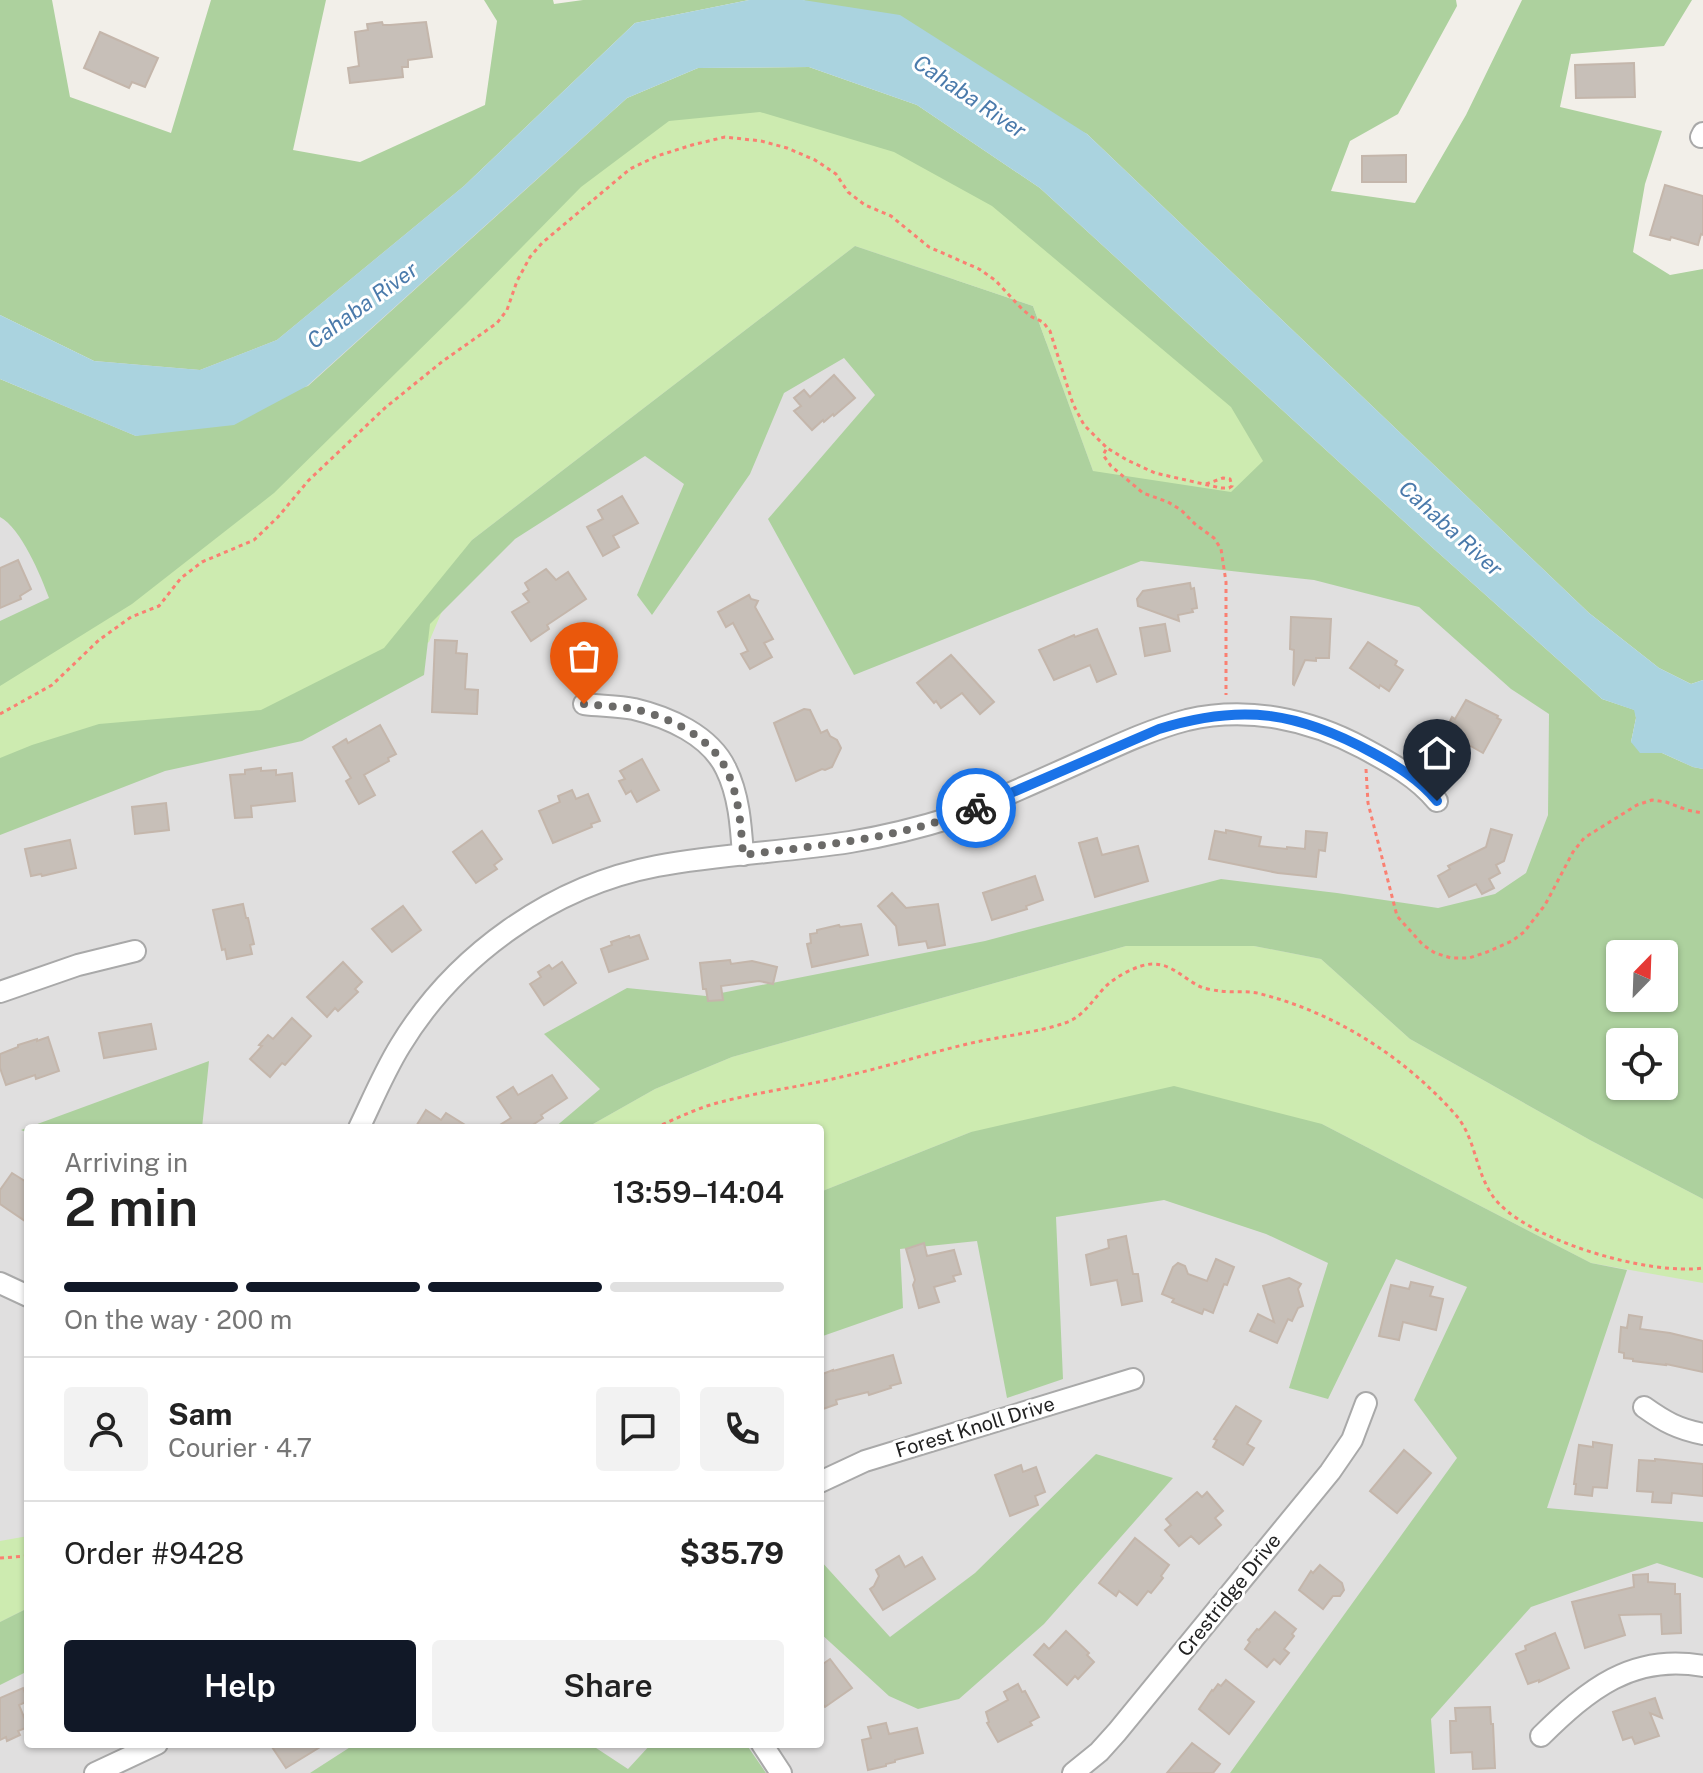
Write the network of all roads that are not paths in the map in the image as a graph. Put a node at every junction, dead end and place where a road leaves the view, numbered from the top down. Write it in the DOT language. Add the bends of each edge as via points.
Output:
graph roads {
  1 [pos="584,704"];
  2 [pos="1437,801"];
  3 [pos="743,855"];
  4 [pos="135,951"];
  5 [pos="0,992"];
  6 [pos="361,1124"];
  7 [pos="0,1283"];
  8 [pos="24,1294"];
  9 [pos="1133,1379"];
  10 [pos="1366,1403"];
  11 [pos="1644,1407"];
  12 [pos="1703,1434"];
  13 [pos="824,1480"];
  14 [pos="1703,1666"];
  15 [pos="1541,1736"];
  16 [pos="148,1748"];
  17 [pos="765,1748"];
  18 [pos="95,1773"];
  19 [pos="781,1773"];
  20 [pos="1073,1773"];
  1 -- 3 [label="street" via="658,716 701,739 726,767"];
  2 -- 3 [label="street" via="1390,763 1321,728 1267,715 1212,715 1159,729 957,816 890,835"];
  3 -- 6 [label="street" via="615,876 523,921 463,967 435,998 400,1047"];
  4 -- 5 [label="street"];
  7 -- 8 [label="street"];
  9 -- 13 [label="street, Forest Knoll Drive" via="865,1461"];
  10 -- 20 [label="street, Crestridge Drive" via="1352,1440 1330,1472 1117,1732"];
  11 -- 12 [label="street" via="1663,1421"];
  14 -- 15 [label="street" via="1653,1666 1612,1678"];
  16 -- 18 [label="street"];
  17 -- 19 [label="street"];
}
